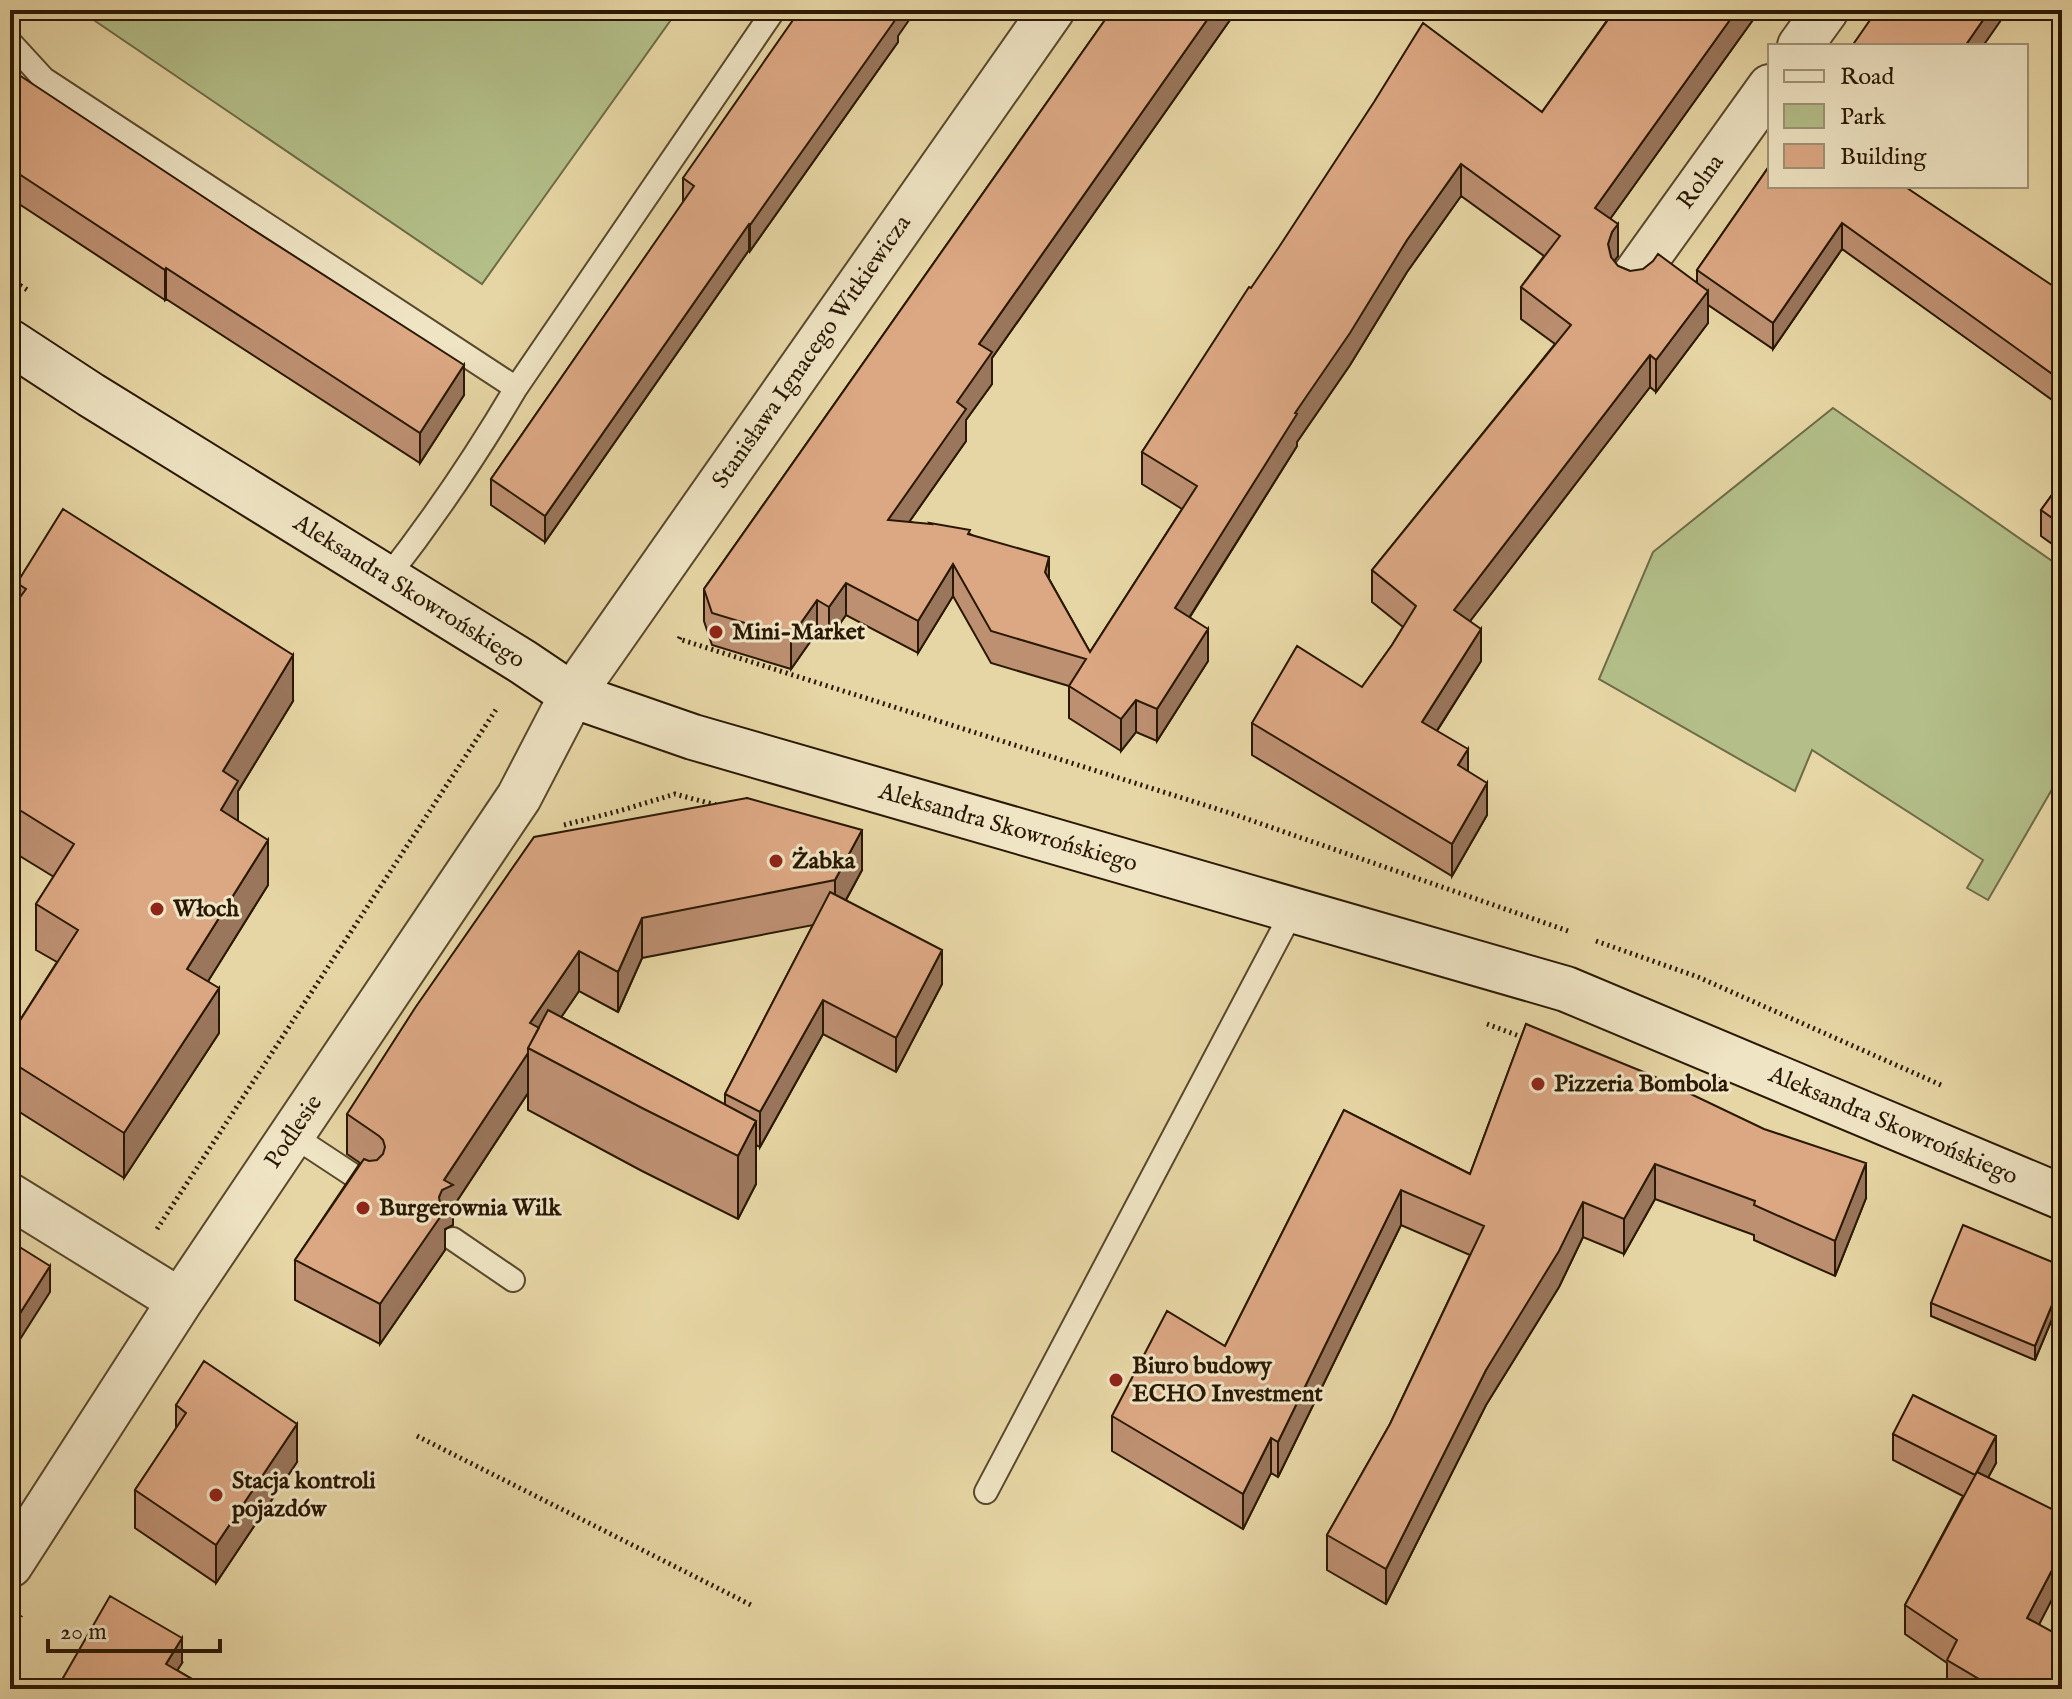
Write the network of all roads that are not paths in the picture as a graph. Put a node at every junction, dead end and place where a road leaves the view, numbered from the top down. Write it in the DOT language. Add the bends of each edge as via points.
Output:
graph roads {
  1 [pos="774,10"];
  2 [pos="1052,10"];
  3 [pos="1826,10"];
  4 [pos="10,42"];
  5 [pos="1801,44"];
  6 [pos="1768,90"];
  7 [pos="1633,278"];
  8 [pos="10,342"];
  9 [pos="516,388"];
  10 [pos="387,578"];
  11 [pos="572,695"];
  12 [pos="1293,910"];
  13 [pos="292,1135"];
  14 [pos="371,1187"];
  15 [pos="10,1196"];
  16 [pos="2062,1197"];
  17 [pos="453,1239"];
  18 [pos="513,1280"];
  19 [pos="180,1301"];
  20 [pos="986,1492"];
  21 [pos="10,1565"];
  1 -- 9 [label="lane"];
  2 -- 11 [label="street, Stanisława Ignacego Witkiewicza"];
  3 -- 5 [label="street"];
  4 -- 9 [label="lane" via="44,79"];
  6 -- 7 [label="street, Rolna"];
  8 -- 10 [label="street, Aleksandra Skowrońskiego"];
  9 -- 10 [label="lane" via="470,463"];
  10 -- 11 [label="street, Aleksandra Skowrońskiego"];
  11 -- 12 [label="street, Aleksandra Skowrońskiego" via="693,737"];
  11 -- 13 [label="street, Podlesie" via="519,797"];
  12 -- 16 [label="street, Aleksandra Skowrońskiego" via="1566,989"];
  12 -- 20 [label="lane"];
  13 -- 14 [label="lane"];
  13 -- 19 [label="street, Podlesie"];
  15 -- 19 [label="street"];
  17 -- 18 [label="lane"];
  19 -- 21 [label="street, Podlesie"];
}
